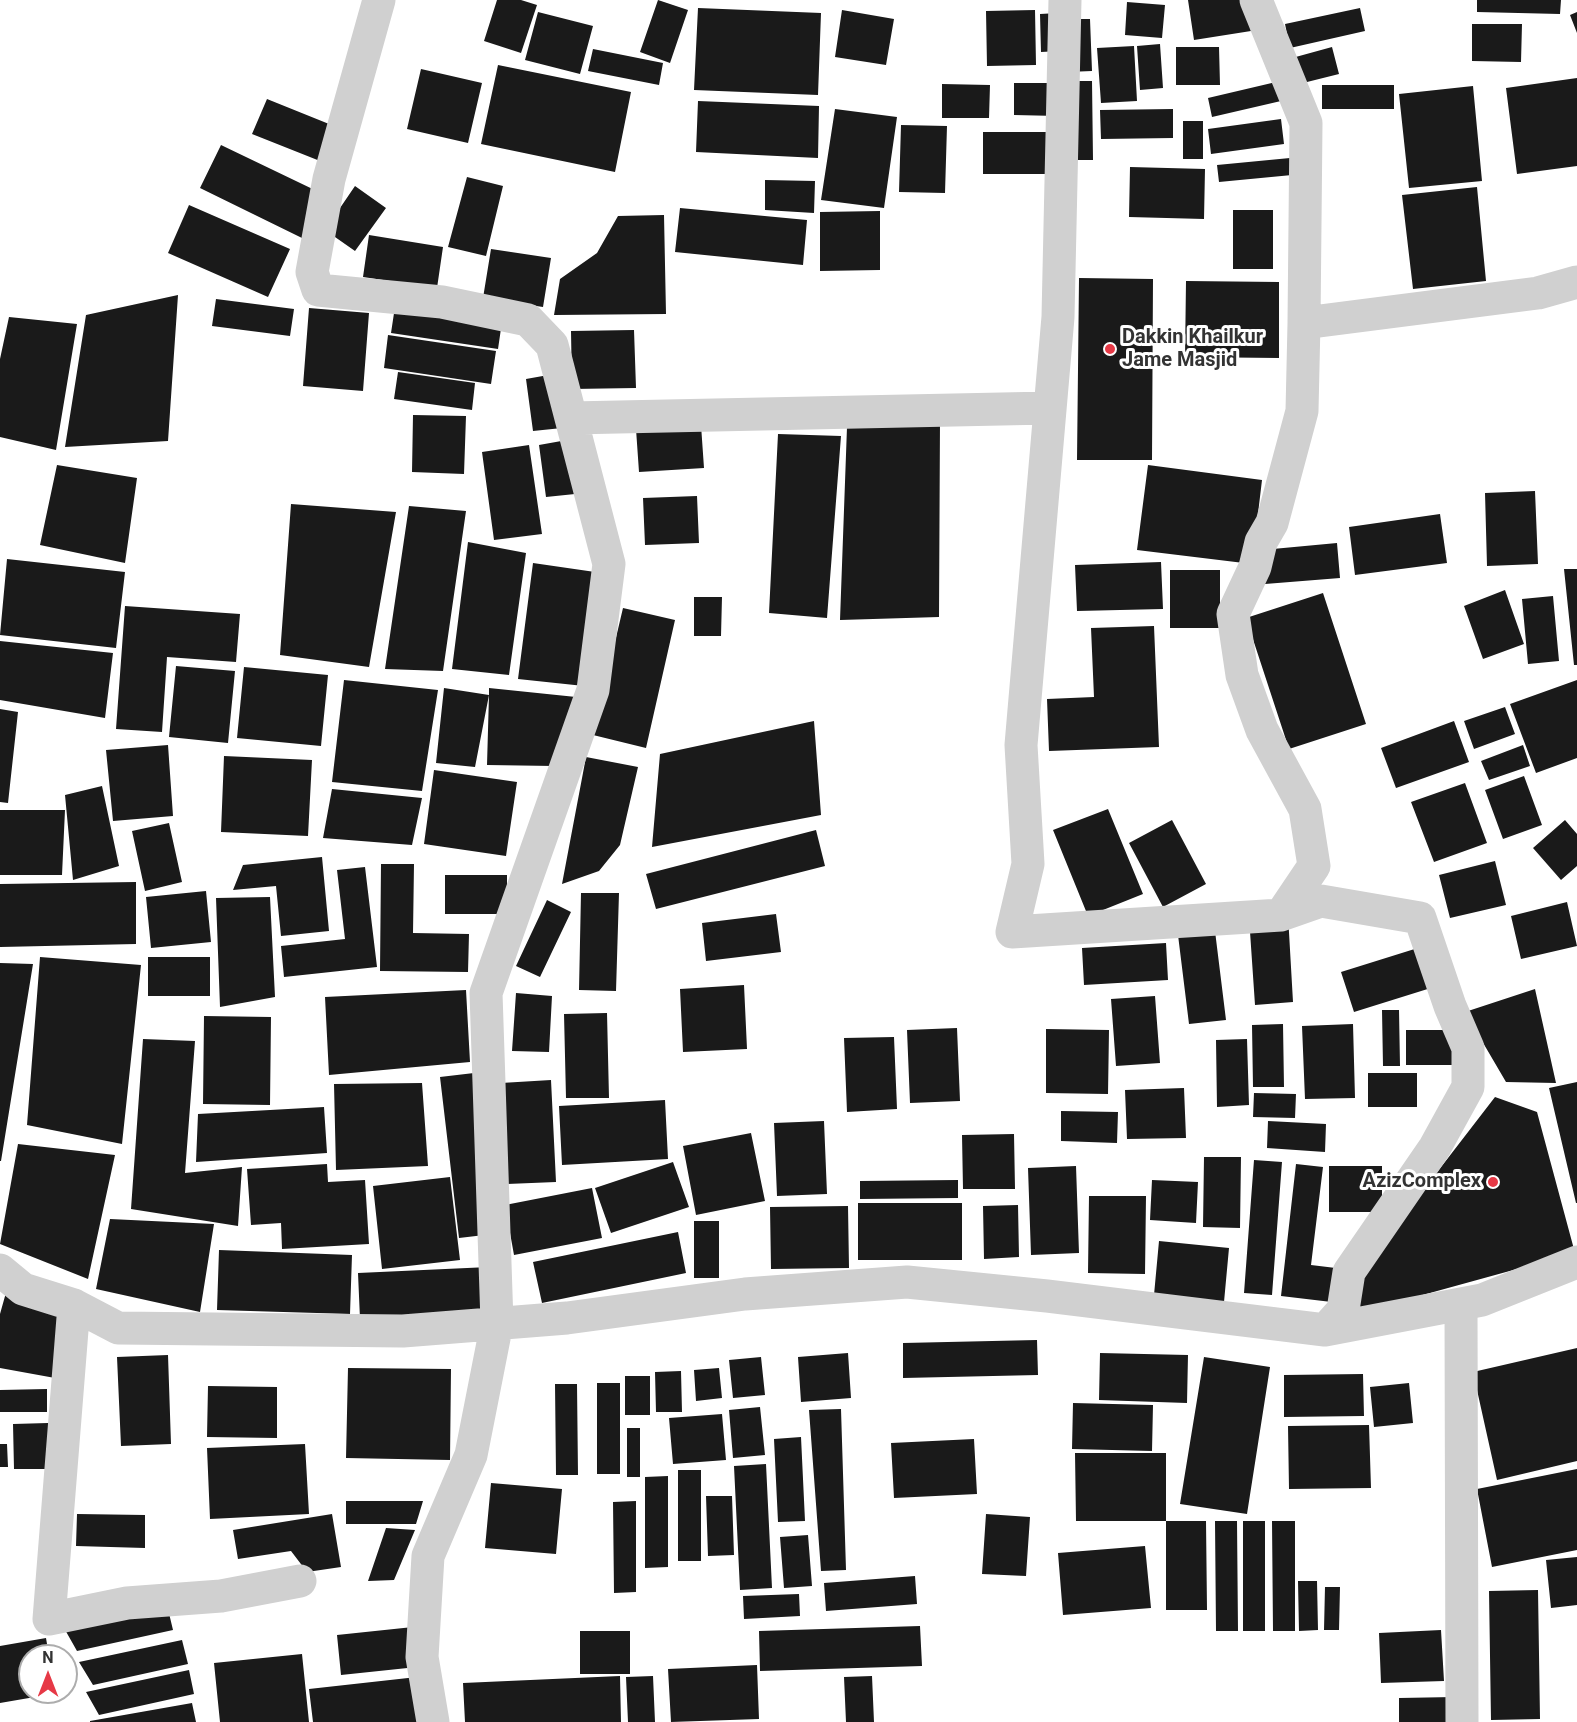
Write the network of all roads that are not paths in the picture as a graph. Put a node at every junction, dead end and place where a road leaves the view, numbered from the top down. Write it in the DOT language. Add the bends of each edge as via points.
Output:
graph roads {
  1 [pos="379,0"];
  2 [pos="1065,0"];
  3 [pos="1256,0"];
  4 [pos="1577,282"];
  5 [pos="1304,323"];
  6 [pos="1049,408"];
  7 [pos="571,418"];
  8 [pos="1281,915"];
  9 [pos="1577,1262"];
  10 [pos="0,1270"];
  11 [pos="1461,1304"];
  12 [pos="74,1305"];
  13 [pos="497,1323"];
  14 [pos="1325,1330"];
  15 [pos="300,1581"];
  16 [pos="433,1722"];
  17 [pos="1461,1722"];
  1 -- 7 [label="street" via="329,179 312,272 318,290 442,302 528,320 552,345"];
  2 -- 6 [label="street" via="1058,317"];
  3 -- 5 [label="street" via="1306,123"];
  4 -- 5 [label="street" via="1538,293"];
  5 -- 8 [label="street" via="1302,411 1272,523 1233,614 1242,675 1262,730 1305,809 1314,866"];
  6 -- 7 [label="street"];
  6 -- 8 [label="street" via="1021,745 1028,864 1012,932"];
  7 -- 13 [label="street" via="609,564 593,690 486,993"];
  8 -- 14 [label="street" via="1321,901 1420,918 1468,1048 1468,1087 1435,1147 1349,1272 1343,1310"];
  9 -- 11 [label="street" via="1482,1300"];
  10 -- 12 [label="street" via="23,1289"];
  11 -- 14 [label="street"];
  11 -- 17 [label="street"];
  12 -- 13 [label="street" via="118,1328 402,1331"];
  12 -- 15 [label="street" via="49,1619 127,1603 220,1596"];
  13 -- 14 [label="street" via="567,1318 745,1294 907,1282"];
  13 -- 16 [label="street" via="471,1455 428,1556 422,1657"];
}
